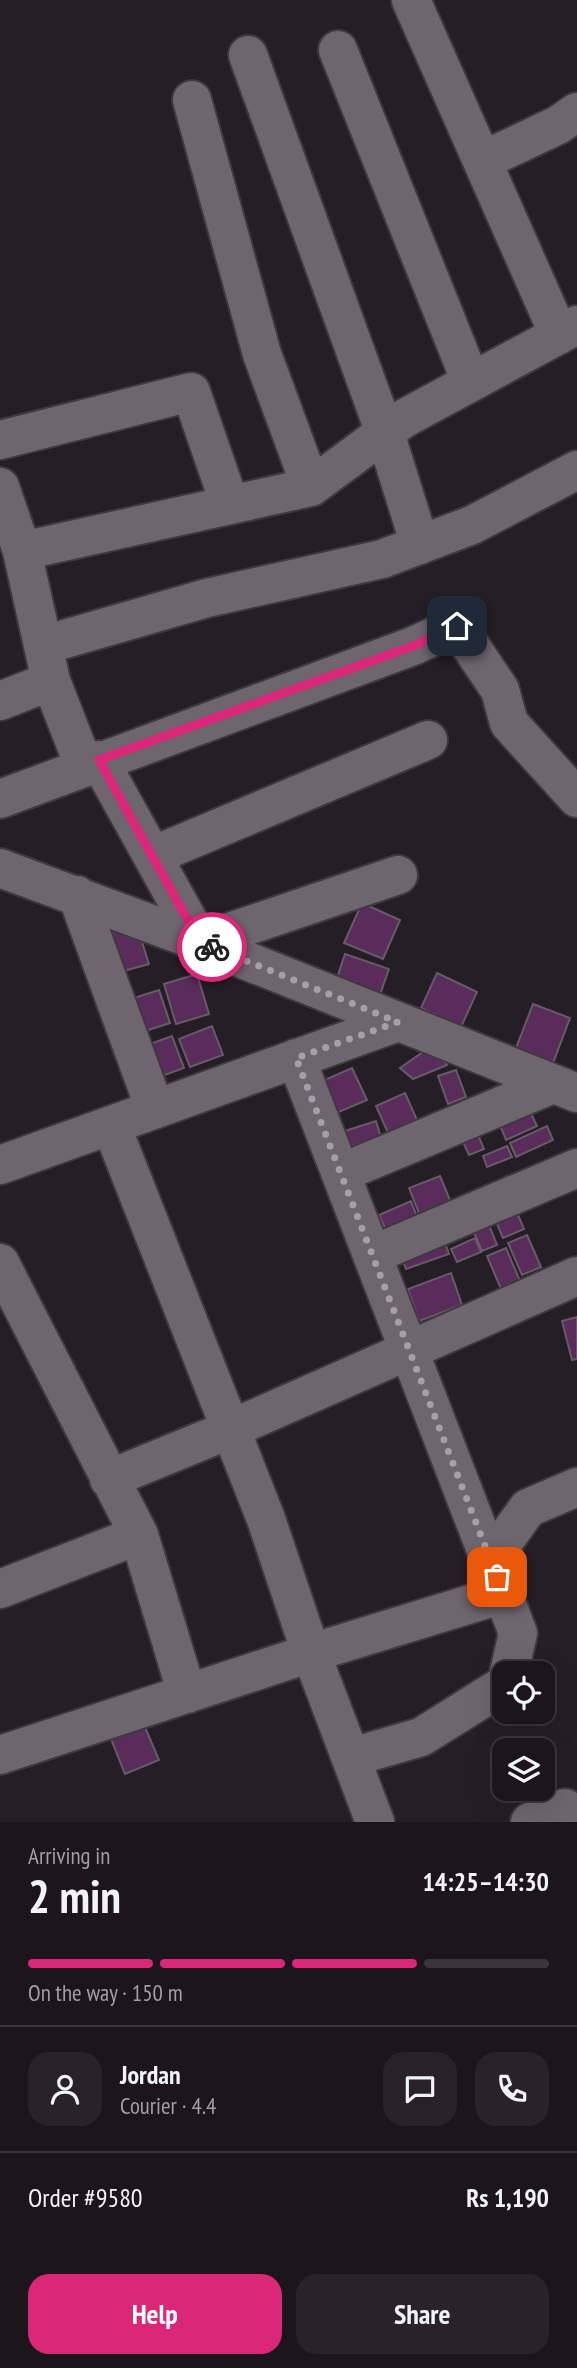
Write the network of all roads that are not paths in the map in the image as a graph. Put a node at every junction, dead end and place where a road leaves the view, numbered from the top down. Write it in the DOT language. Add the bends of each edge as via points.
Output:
graph roads {
  1 [pos="411,0"];
  2 [pos="338,50"];
  3 [pos="248,55"];
  4 [pos="192,100"];
  5 [pos="577,112"];
  6 [pos="484,160"];
  7 [pos="568,330"];
  8 [pos="471,382"];
  9 [pos="385,433"];
  10 [pos="0,440"];
  11 [pos="577,470"];
  12 [pos="311,487"];
  13 [pos="1,494"];
  14 [pos="230,505"];
  15 [pos="420,545"];
  16 [pos="22,551"];
  17 [pos="48,663"];
  18 [pos="0,701"];
  19 [pos="428,740"];
  20 [pos="92,763"];
  21 [pos="0,799"];
  22 [pos="577,799"];
  23 [pos="152,856"];
  24 [pos="0,868"];
  25 [pos="398,875"];
  26 [pos="77,895"];
  27 [pos="200,942"];
  28 [pos="398,1022"];
  29 [pos="296,1058"];
  30 [pos="565,1089"];
  31 [pos="155,1109"];
  32 [pos="111,1125"];
  33 [pos="0,1165"];
  34 [pos="577,1168"];
  35 [pos="341,1173"];
  36 [pos="372,1255"];
  37 [pos="0,1263"];
  38 [pos="577,1276"];
  39 [pos="409,1350"];
  40 [pos="232,1429"];
  41 [pos="109,1479"];
  42 [pos="577,1488"];
  43 [pos="139,1535"];
  44 [pos="497,1576"];
  45 [pos="0,1589"];
  46 [pos="311,1653"];
  47 [pos="512,1661"];
  48 [pos="492,1693"];
  49 [pos="187,1694"];
  50 [pos="0,1755"];
  51 [pos="352,1757"];
  52 [pos="565,1808"];
  53 [pos="375,1822"];
  54 [pos="530,1822"];
  1 -- 6 [label="street"];
  2 -- 8 [label="street"];
  3 -- 9 [label="street"];
  4 -- 12 [label="street" via="262,354"];
  5 -- 6 [label="street"];
  6 -- 7 [label="street"];
  7 -- 8 [label="street"];
  8 -- 9 [label="street"];
  9 -- 12 [label="street"];
  9 -- 15 [label="street"];
  10 -- 14 [label="street" via="191,392"];
  11 -- 15 [label="street" via="472,526"];
  12 -- 14 [label="street"];
  13 -- 16 [label="street"];
  14 -- 16 [label="street"];
  15 -- 17 [label="street" via="382,559 207,598"];
  16 -- 17 [label="street"];
  17 -- 18 [label="street"];
  17 -- 20 [label="street"];
  19 -- 23 [label="street"];
  20 -- 21 [label="street"];
  20 -- 22 [label="street" via="457,626 500,690 509,723"];
  20 -- 23 [label="street"];
  23 -- 27 [label="street"];
  24 -- 26 [label="street"];
  25 -- 27 [label="street"];
  26 -- 27 [label="street"];
  26 -- 31 [label="street"];
  27 -- 28 [label="street"];
  28 -- 29 [label="street"];
  28 -- 30 [label="street"];
  29 -- 31 [label="street"];
  29 -- 35 [label="street"];
  30 -- 35 [label="street"];
  31 -- 32 [label="street"];
  32 -- 33 [label="street"];
  32 -- 40 [label="street"];
  34 -- 36 [label="street"];
  35 -- 36 [label="street"];
  36 -- 39 [label="street"];
  37 -- 41 [label="street"];
  38 -- 39 [label="street"];
  39 -- 40 [label="street"];
  39 -- 44 [label="street"];
  40 -- 41 [label="street"];
  40 -- 46 [label="street"];
  41 -- 43 [label="street"];
  42 -- 44 [label="street" via="528,1508"];
  43 -- 45 [label="street"];
  43 -- 49 [label="street"];
  44 -- 46 [label="street"];
  44 -- 47 [label="street" via="518,1633"];
  46 -- 49 [label="street"];
  46 -- 51 [label="street"];
  48 -- 51 [label="street" via="421,1737"];
  49 -- 50 [label="street"];
  51 -- 53 [label="street"];
  52 -- 54 [label="street"];
}
